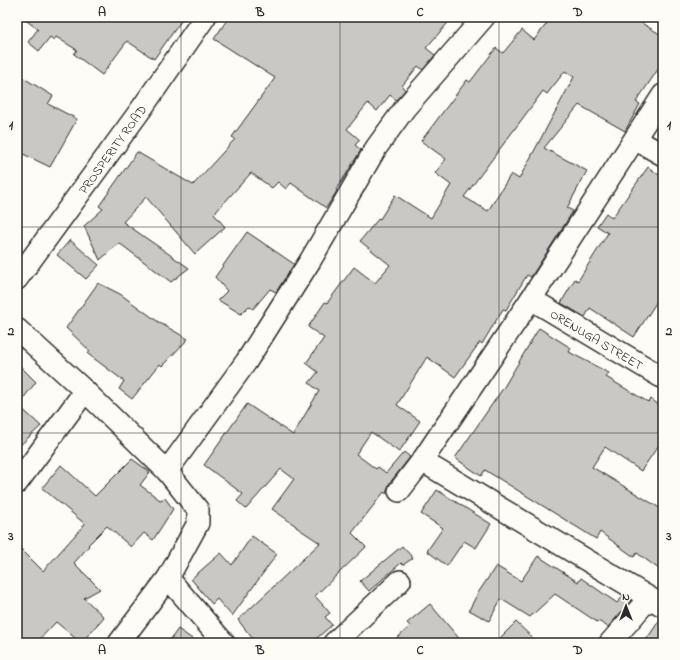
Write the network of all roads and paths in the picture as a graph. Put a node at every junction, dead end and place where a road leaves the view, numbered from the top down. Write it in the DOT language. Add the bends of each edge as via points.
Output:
graph roads {
  1 [pos="205,17"];
  2 [pos="484,17"];
  3 [pos="663,95"];
  4 [pos="635,139"];
  5 [pos="663,155"];
  6 [pos="17,279"];
  7 [pos="531,299"];
  8 [pos="17,329"];
  9 [pos="663,378"];
  10 [pos="85,391"];
  11 [pos="422,461"];
  12 [pos="167,471"];
  13 [pos="17,483"];
  14 [pos="399,491"];
  15 [pos="168,578"];
  16 [pos="400,582"];
  17 [pos="656,602"];
  18 [pos="119,643"];
  19 [pos="224,643"];
  20 [pos="334,643"];
  21 [pos="610,643"];
  1 -- 6 [label="street, PROSPERITY ROAD"];
  2 -- 12 [label="street" via="405,108 376,148 310,261 246,362"];
  3 -- 4 [label="street"];
  4 -- 5 [label="street"];
  4 -- 7 [label="street"];
  7 -- 9 [label="street, ORENUGA STREET"];
  7 -- 11 [label="street"];
  8 -- 10 [label="street"];
  10 -- 12 [label="street"];
  10 -- 13 [label="street"];
  11 -- 14 [label="street"];
  11 -- 17 [label="street"];
  12 -- 15 [label="street" via="198,510 198,523"];
  15 -- 18 [label="street"];
  15 -- 19 [label="street"];
  16 -- 20 [label="street"];
  17 -- 21 [label="street"];
}
